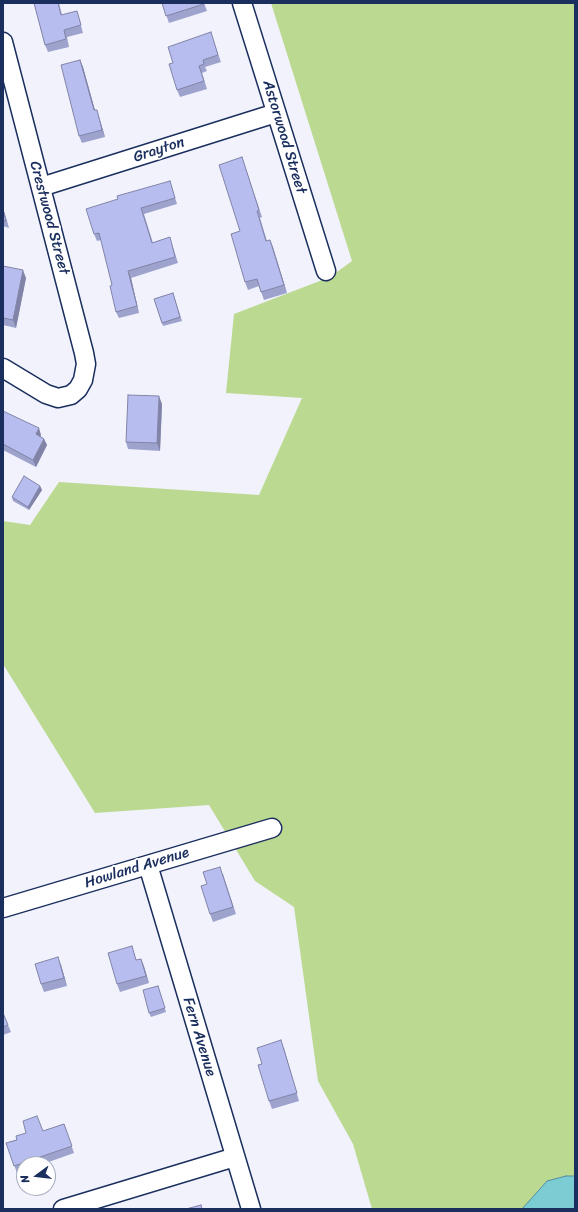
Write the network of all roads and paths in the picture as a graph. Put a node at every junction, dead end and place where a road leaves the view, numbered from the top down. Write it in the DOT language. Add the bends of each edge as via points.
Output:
graph roads {
  1 [pos="242,3"];
  2 [pos="3,42"];
  3 [pos="276,113"];
  4 [pos="41,187"];
  5 [pos="326,271"];
  6 [pos="3,368"];
  7 [pos="272,828"];
  8 [pos="148,865"];
  9 [pos="3,908"];
  10 [pos="235,1157"];
  11 [pos="63,1209"];
  12 [pos="251,1209"];
  1 -- 3 [label="street, Astorwood Street"];
  2 -- 4 [label="street, Crestwood Street"];
  3 -- 4 [label="street, Grayton"];
  3 -- 5 [label="street, Astorwood Street"];
  4 -- 6 [label="street, Crestwood Street" via="84,354 86,364 83,380 74,393 62,398 52,397"];
  7 -- 8 [label="street, Howland Avenue"];
  8 -- 9 [label="street, Howland Avenue"];
  8 -- 10 [label="street, Fern Avenue"];
  10 -- 11 [label="street"];
  10 -- 12 [label="street, Fern Avenue"];
}
